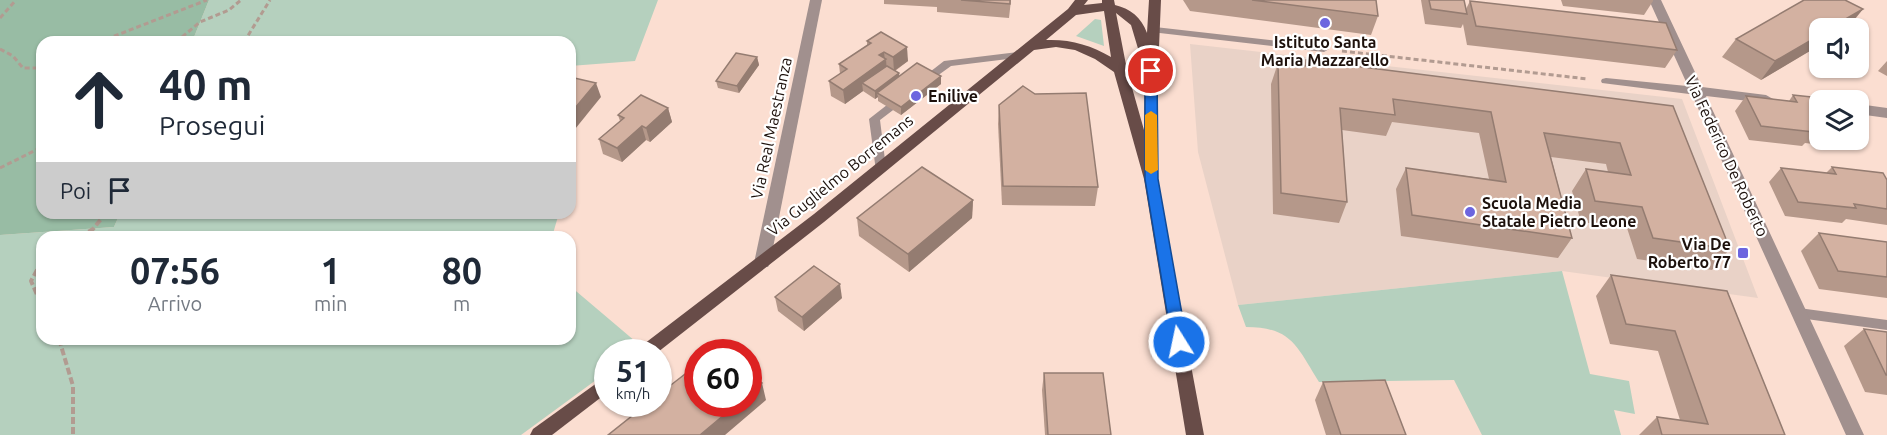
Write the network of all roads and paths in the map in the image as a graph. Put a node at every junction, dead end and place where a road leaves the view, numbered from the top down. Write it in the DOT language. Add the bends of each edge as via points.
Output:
graph roads {
  1 [pos="16,0"];
  2 [pos="207,0"];
  3 [pos="241,0"];
  4 [pos="270,0"];
  5 [pos="816,0"];
  6 [pos="1082,0"];
  7 [pos="1155,0"];
  8 [pos="1655,0"];
  9 [pos="1108,4"];
  10 [pos="1072,12"];
  11 [pos="0,18"];
  12 [pos="1155,30"];
  13 [pos="114,36"];
  14 [pos="183,36"];
  15 [pos="248,36"];
  16 [pos="0,49"];
  17 [pos="1324,49"];
  18 [pos="1024,51"];
  19 [pos="5,52"];
  20 [pos="0,54"];
  21 [pos="36,68"];
  22 [pos="1120,70"];
  23 [pos="1151,71"];
  24 [pos="1606,81"];
  25 [pos="1697,91"];
  26 [pos="1775,100"];
  27 [pos="1869,111"];
  28 [pos="1887,113"];
  29 [pos="36,150"];
  30 [pos="0,168"];
  31 [pos="880,168"];
  32 [pos="1151,179"];
  33 [pos="101,219"];
  34 [pos="90,231"];
  35 [pos="762,263"];
  36 [pos="36,272"];
  37 [pos="36,292"];
  38 [pos="1799,313"];
  39 [pos="1887,325"];
  40 [pos="663,339"];
  41 [pos="62,345"];
  42 [pos="594,393"];
  43 [pos="73,435"];
  44 [pos="539,435"];
  45 [pos="1196,435"];
  46 [pos="1855,435"];
  1 -- 11 [label="path"];
  2 -- 13 [label="path"];
  3 -- 14 [label="path" via="229,10 200,22"];
  4 -- 15 [label="path"];
  5 -- 35 [label="street, Via Real Maestranza"];
  6 -- 10 [label="main road, Via Guglielmo Borremans"];
  7 -- 12 [label="main road"];
  8 -- 25 [label="street, Via Federico De Roberto"];
  9 -- 10 [label="main road"];
  9 -- 22 [label="main road"];
  9 -- 23 [label="main road" via="1136,21"];
  10 -- 18 [label="main road, Via Guglielmo Borremans"];
  12 -- 17 [label="lane"];
  12 -- 23 [label="main road"];
  16 -- 19 [label="path"];
  17 -- 24 [label="path"];
  18 -- 22 [label="main road" via="1050,42 1075,45 1100,55"];
  18 -- 31 [label="main road, Via Guglielmo Borremans"];
  18 -- 31 [label="lane" via="948,63 874,119"];
  19 -- 20 [label="path"];
  19 -- 21 [label="path" via="23,68"];
  22 -- 32 [label="main road"];
  23 -- 32 [label="main road"];
  24 -- 25 [label="lane"];
  25 -- 26 [label="street"];
  25 -- 38 [label="street, Via Federico De Roberto"];
  27 -- 28 [label="street"];
  29 -- 30 [label="path"];
  31 -- 35 [label="main road, Via Guglielmo Borremans"];
  32 -- 45 [label="main road"];
  33 -- 34 [label="path"];
  35 -- 40 [label="main road, Via Guglielmo Borremans"];
  36 -- 37 [label="path" via="31,281"];
  38 -- 39 [label="lane"];
  38 -- 46 [label="street, Via Federico De Roberto"];
  41 -- 43 [label="path" via="77,411"];
  42 -- 44 [label="main road"];
}
